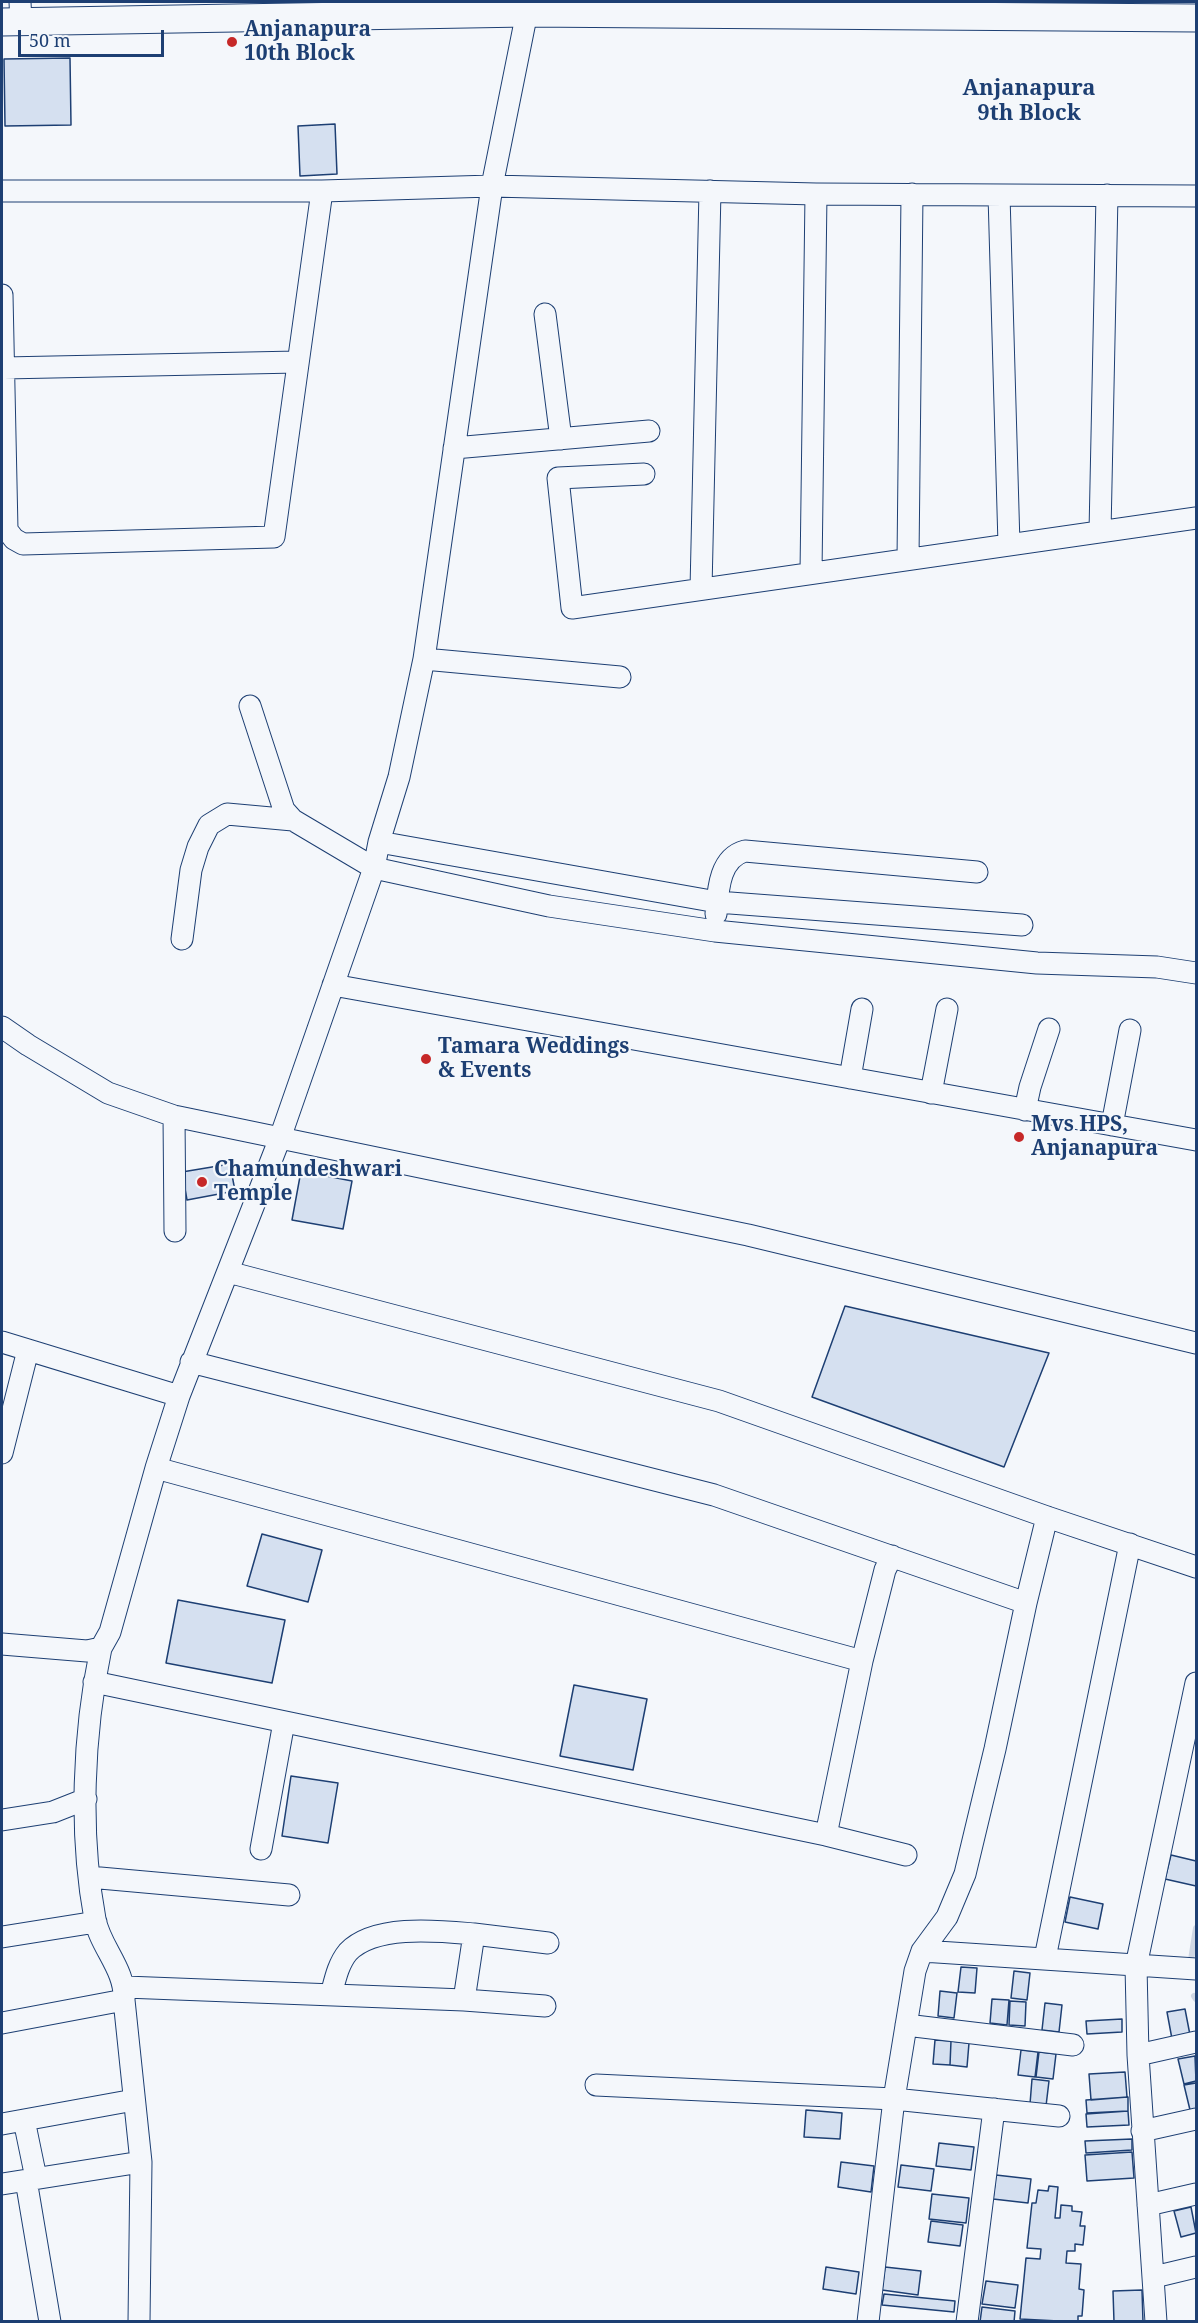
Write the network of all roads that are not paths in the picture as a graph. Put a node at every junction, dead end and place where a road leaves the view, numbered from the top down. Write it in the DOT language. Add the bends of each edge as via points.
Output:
graph roads {
  1 [pos="527,7"];
  2 [pos="699,7"];
  3 [pos="14,15"];
  4 [pos="1197,18"];
  5 [pos="492,186"];
  6 [pos="322,190"];
  7 [pos="2,191"];
  8 [pos="710,191"];
  9 [pos="816,194"];
  10 [pos="912,194"];
  11 [pos="999,195"];
  12 [pos="1107,195"];
  13 [pos="1197,196"];
  14 [pos="2,295"];
  15 [pos="545,314"];
  16 [pos="297,362"];
  17 [pos="4,368"];
  18 [pos="649,431"];
  19 [pos="561,439"];
  20 [pos="454,448"];
  21 [pos="644,474"];
  22 [pos="1197,518"];
  23 [pos="1100,532"];
  24 [pos="1009,545"];
  25 [pos="908,559"];
  26 [pos="811,572"];
  27 [pos="701,589"];
  28 [pos="424,659"];
  29 [pos="620,677"];
  30 [pos="250,706"];
  31 [pos="293,820"];
  32 [pos="379,842"];
  33 [pos="374,868"];
  34 [pos="977,872"];
  35 [pos="717,902"];
  36 [pos="1022,925"];
  37 [pos="715,931"];
  38 [pos="182,939"];
  39 [pos="1197,974"];
  40 [pos="333,986"];
  41 [pos="947,1009"];
  42 [pos="862,1010"];
  43 [pos="2,1027"];
  44 [pos="1049,1029"];
  45 [pos="1130,1030"];
  46 [pos="850,1078"];
  47 [pos="931,1093"];
  48 [pos="1025,1110"];
  49 [pos="174,1116"];
  50 [pos="1112,1125"];
  51 [pos="280,1138"];
  52 [pos="1197,1140"];
  53 [pos="175,1231"];
  54 [pos="228,1272"];
  55 [pos="2,1342"];
  56 [pos="1197,1343"];
  57 [pos="28,1350"];
  58 [pos="191,1362"];
  59 [pos="179,1396"];
  60 [pos="2,1454"];
  61 [pos="156,1468"];
  62 [pos="1047,1517"];
  63 [pos="1130,1544"];
  64 [pos="892,1557"];
  65 [pos="1197,1567"];
  66 [pos="1026,1603"];
  67 [pos="2,1644"];
  68 [pos="101,1648"];
  69 [pos="862,1661"];
  70 [pos="94,1682"];
  71 [pos="1197,1683"];
  72 [pos="284,1722"];
  73 [pos="86,1799"];
  74 [pos="2,1820"];
  75 [pos="826,1835"];
  76 [pos="261,1849"];
  77 [pos="906,1854"];
  78 [pos="89,1877"];
  79 [pos="290,1895"];
  80 [pos="96,1922"];
  81 [pos="474,1934"];
  82 [pos="2,1937"];
  83 [pos="548,1943"];
  84 [pos="922,1951"];
  85 [pos="1045,1958"];
  86 [pos="1136,1966"];
  87 [pos="1197,1969"];
  88 [pos="124,1994"];
  89 [pos="331,1995"];
  90 [pos="464,2000"];
  91 [pos="545,2006"];
  92 [pos="2,2023"];
  93 [pos="906,2025"];
  94 [pos="1197,2042"];
  95 [pos="1073,2044"];
  96 [pos="1138,2055"];
  97 [pos="596,2085"];
  98 [pos="894,2099"];
  99 [pos="134,2100"];
  100 [pos="994,2109"];
  101 [pos="1059,2116"];
  102 [pos="1197,2119"];
  103 [pos="24,2120"];
  104 [pos="2,2124"];
  105 [pos="1142,2131"];
  106 [pos="141,2162"];
  107 [pos="31,2179"];
  108 [pos="2,2184"];
  109 [pos="1197,2194"];
  110 [pos="1148,2205"];
  111 [pos="1197,2268"];
  112 [pos="1154,2277"];
  113 [pos="50,2322"];
  114 [pos="139,2322"];
  115 [pos="868,2322"];
  116 [pos="967,2322"];
  117 [pos="1156,2322"];
  1 -- 2 [label="main road"];
  1 -- 3 [label="main road"];
  1 -- 5 [label="street"];
  2 -- 4 [label="main road"];
  5 -- 6 [label="street"];
  5 -- 8 [label="street"];
  5 -- 20 [label="street"];
  6 -- 7 [label="street"];
  6 -- 16 [label="street"];
  8 -- 9 [label="street"];
  8 -- 27 [label="street"];
  9 -- 10 [label="street"];
  9 -- 26 [label="street"];
  10 -- 11 [label="street"];
  10 -- 25 [label="street"];
  11 -- 12 [label="street"];
  11 -- 24 [label="street"];
  12 -- 13 [label="street"];
  12 -- 23 [label="street"];
  14 -- 17 [label="street"];
  15 -- 19 [label="street"];
  16 -- 17 [label="street"];
  16 -- 17 [label="street" via="274,537 23,544 7,530"];
  18 -- 19 [label="street"];
  19 -- 20 [label="street"];
  20 -- 28 [label="street"];
  21 -- 27 [label="street" via="558,478 573,608"];
  22 -- 23 [label="street"];
  23 -- 24 [label="street"];
  24 -- 25 [label="street"];
  25 -- 26 [label="street"];
  26 -- 27 [label="street"];
  28 -- 29 [label="street"];
  28 -- 32 [label="street" via="399,777"];
  30 -- 31 [label="street" via="284,810"];
  31 -- 33 [label="street"];
  31 -- 38 [label="street" via="227,814 209,825 191,870"];
  32 -- 33 [label="street"];
  32 -- 35 [label="street"];
  33 -- 37 [label="street" via="549,906"];
  33 -- 40 [label="street"];
  34 -- 35 [label="street" via="745,851 726,862"];
  35 -- 36 [label="street"];
  35 -- 37 [label="street"];
  37 -- 39 [label="street" via="1037,963 1157,967"];
  40 -- 46 [label="street"];
  40 -- 51 [label="street"];
  41 -- 47 [label="street"];
  42 -- 46 [label="street"];
  43 -- 49 [label="street" via="108,1093"];
  44 -- 48 [label="street"];
  45 -- 50 [label="street"];
  46 -- 47 [label="street"];
  47 -- 48 [label="street"];
  48 -- 50 [label="street"];
  49 -- 51 [label="street"];
  49 -- 53 [label="street"];
  50 -- 52 [label="street"];
  51 -- 54 [label="street"];
  51 -- 56 [label="street" via="748,1235"];
  54 -- 58 [label="street"];
  54 -- 62 [label="street" via="720,1401"];
  55 -- 57 [label="street"];
  57 -- 59 [label="street"];
  57 -- 60 [label="street"];
  58 -- 59 [label="street"];
  58 -- 64 [label="street" via="714,1495"];
  59 -- 61 [label="street"];
  61 -- 68 [label="street" via="110,1632"];
  61 -- 69 [label="street"];
  62 -- 63 [label="street"];
  62 -- 66 [label="street"];
  63 -- 65 [label="street"];
  63 -- 85 [label="street"];
  64 -- 66 [label="street"];
  64 -- 69 [label="street" via="885,1570"];
  66 -- 84 [label="street" via="965,1875 947,1917"];
  67 -- 68 [label="street" via="87,1651"];
  68 -- 70 [label="street"];
  69 -- 75 [label="street"];
  70 -- 72 [label="street"];
  70 -- 73 [label="street"];
  71 -- 86 [label="street"];
  72 -- 75 [label="street"];
  72 -- 76 [label="street"];
  73 -- 74 [label="street" via="53,1812"];
  73 -- 78 [label="street"];
  75 -- 77 [label="street"];
  78 -- 79 [label="street"];
  78 -- 80 [label="street"];
  80 -- 82 [label="street"];
  80 -- 88 [label="street"];
  81 -- 83 [label="street"];
  81 -- 89 [label="street" via="420,1930 366,1938 348,1952 338,1968"];
  81 -- 90 [label="street"];
  84 -- 85 [label="street"];
  84 -- 93 [label="street"];
  85 -- 86 [label="street"];
  86 -- 87 [label="street"];
  86 -- 96 [label="street"];
  88 -- 89 [label="street"];
  88 -- 92 [label="street"];
  88 -- 99 [label="street"];
  89 -- 90 [label="street"];
  90 -- 91 [label="street"];
  93 -- 95 [label="street"];
  93 -- 98 [label="street"];
  94 -- 96 [label="street"];
  96 -- 105 [label="street"];
  97 -- 98 [label="street"];
  98 -- 100 [label="street"];
  98 -- 115 [label="street"];
  99 -- 103 [label="street"];
  99 -- 106 [label="street"];
  100 -- 101 [label="street"];
  100 -- 116 [label="street"];
  102 -- 105 [label="street"];
  103 -- 104 [label="street"];
  103 -- 107 [label="street"];
  105 -- 110 [label="street"];
  106 -- 107 [label="street"];
  106 -- 114 [label="street"];
  107 -- 108 [label="street"];
  107 -- 113 [label="street"];
  109 -- 110 [label="street"];
  110 -- 112 [label="street"];
  111 -- 112 [label="street"];
  112 -- 117 [label="street"];
}
